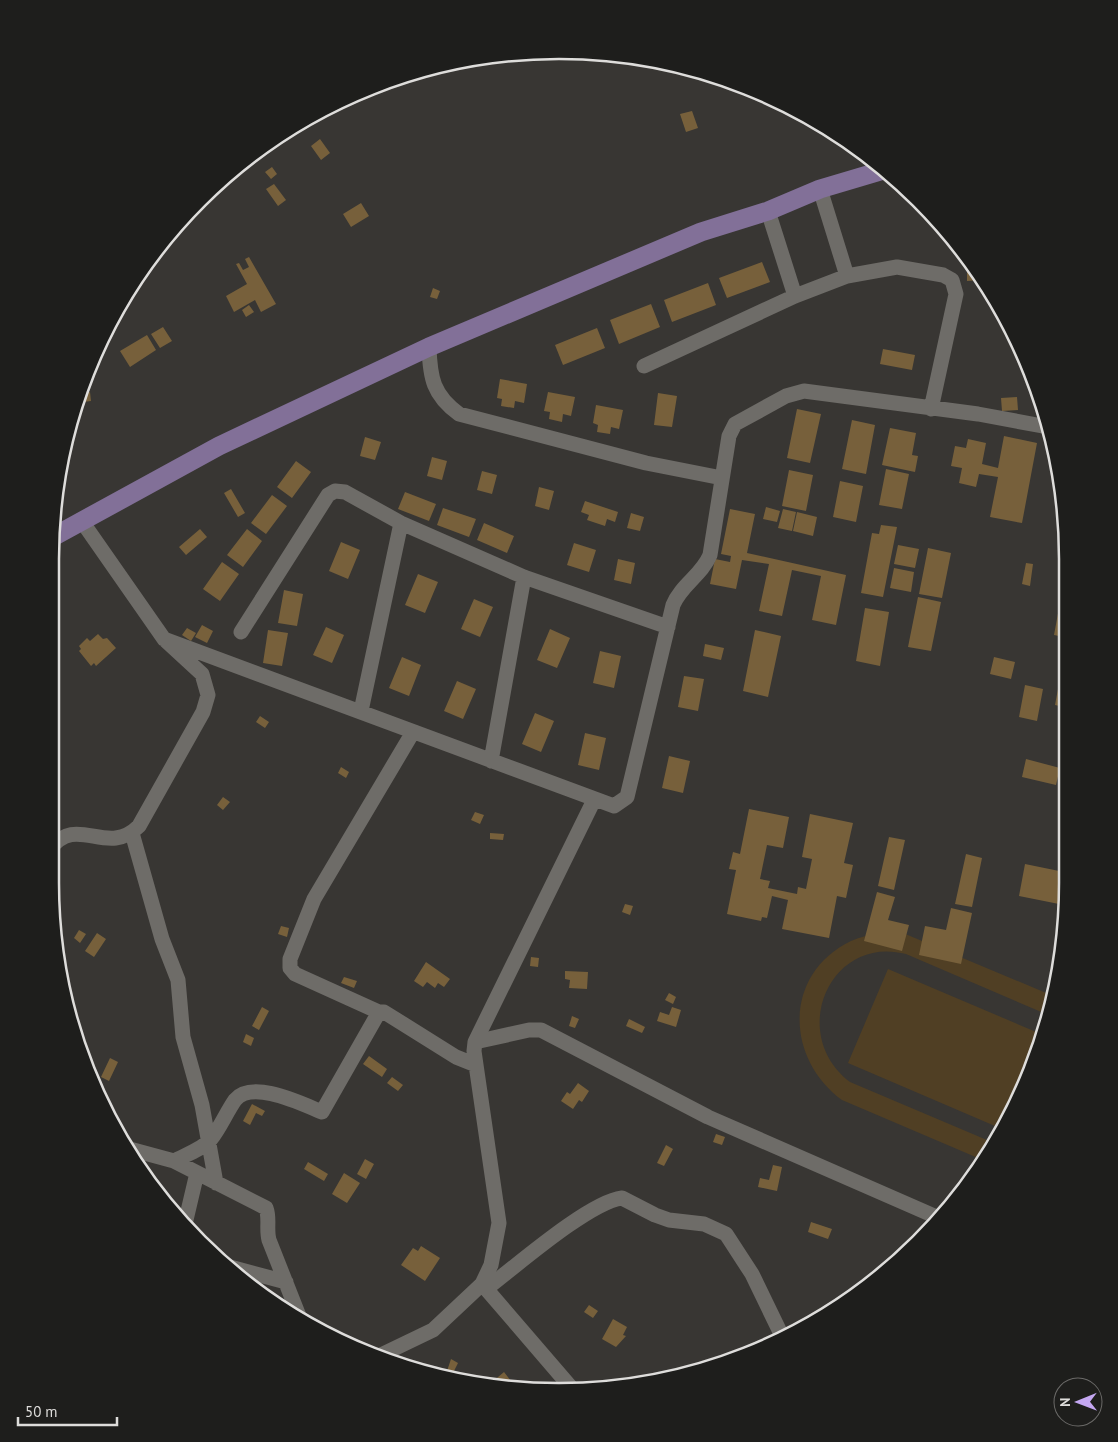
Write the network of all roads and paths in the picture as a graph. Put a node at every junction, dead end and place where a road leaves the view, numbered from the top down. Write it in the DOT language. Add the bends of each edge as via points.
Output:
graph roads {
  1 [pos="876,172"];
  2 [pos="820,189"];
  3 [pos="768,211"];
  4 [pos="847,276"];
  5 [pos="795,296"];
  6 [pos="429,347"];
  7 [pos="644,366"];
  8 [pos="931,409"];
  9 [pos="1041,426"];
  10 [pos="722,478"];
  11 [pos="81,520"];
  12 [pos="401,523"];
  13 [pos="60,533"];
  14 [pos="524,576"];
  15 [pos="668,627"];
  16 [pos="241,632"];
  17 [pos="164,638"];
  18 [pos="361,711"];
  19 [pos="413,732"];
  20 [pos="491,761"];
  21 [pos="594,800"];
  22 [pos="132,833"];
  23 [pos="59,840"];
  24 [pos="379,1012"];
  25 [pos="475,1042"];
  26 [pos="476,1065"];
  27 [pos="210,1141"];
  28 [pos="137,1151"];
  29 [pos="174,1161"];
  30 [pos="197,1173"];
  31 [pos="216,1183"];
  32 [pos="933,1215"];
  33 [pos="186,1216"];
  34 [pos="243,1270"];
  35 [pos="286,1282"];
  36 [pos="484,1286"];
  37 [pos="296,1308"];
  38 [pos="780,1332"];
  39 [pos="386,1352"];
  40 [pos="567,1383"];
  1 -- 2 [label="main road"];
  2 -- 3 [label="main road"];
  2 -- 4 [label="street"];
  3 -- 5 [label="street"];
  3 -- 6 [label="main road" via="701,232"];
  4 -- 5 [label="street"];
  4 -- 8 [label="street" via="897,267 943,275 952,280 956,294"];
  5 -- 7 [label="street"];
  6 -- 10 [label="street" via="434,387 444,404 458,414 646,463"];
  6 -- 11 [label="main road" via="274,418"];
  8 -- 9 [label="street"];
  8 -- 10 [label="street" via="804,391 786,396 734,424"];
  10 -- 15 [label="street" via="710,555 702,570 676,596"];
  11 -- 13 [label="main road"];
  11 -- 17 [label="street"];
  12 -- 14 [label="street"];
  12 -- 16 [label="street" via="345,492 336,491 328,495"];
  12 -- 18 [label="street"];
  14 -- 15 [label="street"];
  14 -- 20 [label="street"];
  15 -- 21 [label="street" via="627,796 614,806"];
  17 -- 18 [label="street"];
  17 -- 22 [label="street" via="202,674 208,695 203,712"];
  18 -- 19 [label="street"];
  19 -- 20 [label="street"];
  19 -- 24 [label="street" via="314,899 290,959 290,968 295,974"];
  20 -- 21 [label="street"];
  21 -- 25 [label="street"];
  22 -- 23 [label="street" via="110,840 73,833"];
  22 -- 27 [label="street" via="162,940 178,980 183,1037"];
  24 -- 26 [label="street" via="384,1012 456,1058"];
  24 -- 27 [label="street" via="322,1112 282,1097 248,1092 236,1098"];
  25 -- 26 [label="street"];
  25 -- 32 [label="street" via="541,1030 708,1117"];
  26 -- 36 [label="street" via="499,1223"];
  27 -- 29 [label="street"];
  27 -- 31 [label="street"];
  28 -- 29 [label="street"];
  29 -- 30 [label="street"];
  30 -- 31 [label="street"];
  30 -- 33 [label="street"];
  31 -- 35 [label="street" via="266,1208 269,1240"];
  34 -- 35 [label="street"];
  35 -- 37 [label="street"];
  36 -- 38 [label="street" via="575,1220 604,1203 622,1198 669,1220 704,1224 726,1234 752,1274"];
  36 -- 39 [label="street" via="433,1330"];
  36 -- 40 [label="street"];
}
